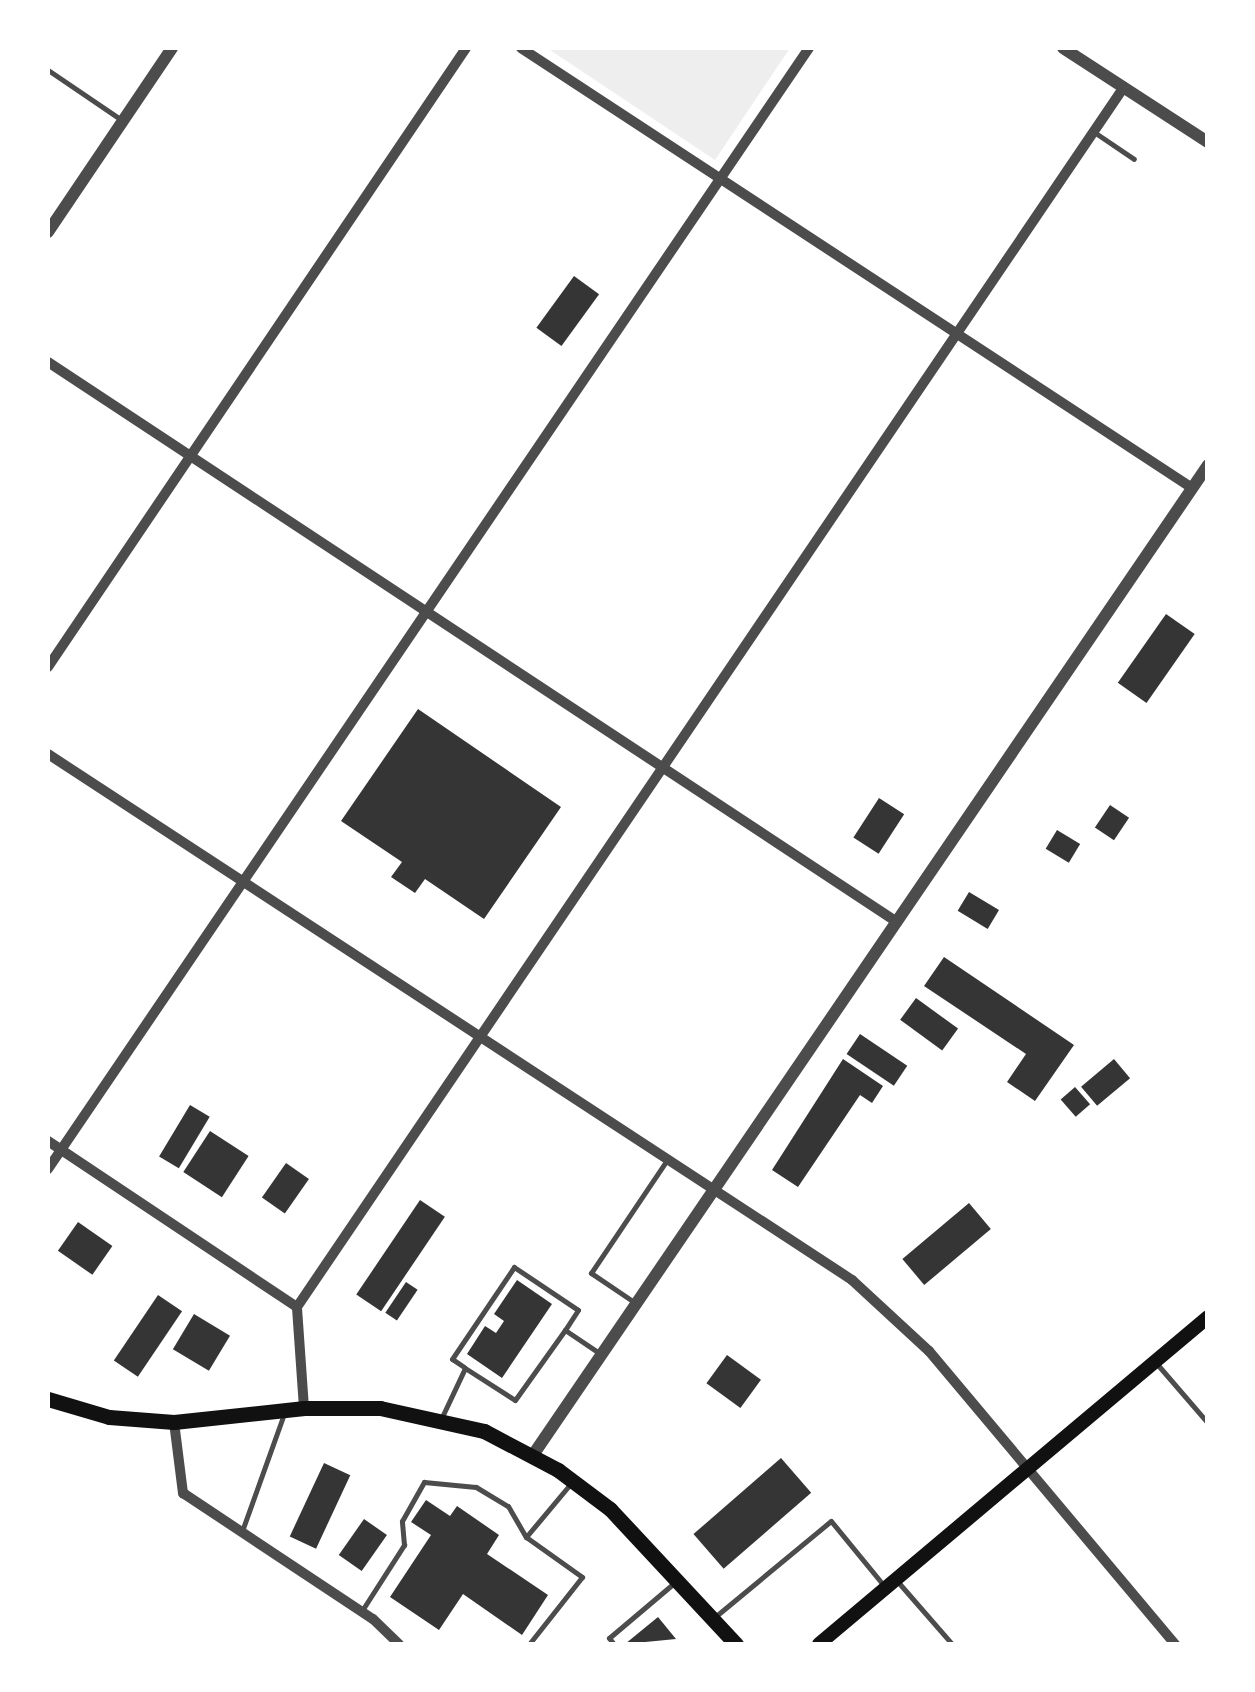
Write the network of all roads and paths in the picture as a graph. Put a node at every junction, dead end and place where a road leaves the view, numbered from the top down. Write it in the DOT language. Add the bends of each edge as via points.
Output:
graph roads {
  1 [pos="172,48"];
  2 [pos="466,48"];
  3 [pos="520,48"];
  4 [pos="809,48"];
  5 [pos="1063,48"];
  6 [pos="48,70"];
  7 [pos="1124,88"];
  8 [pos="122,120"];
  9 [pos="1094,132"];
  10 [pos="1208,142"];
  11 [pos="1134,159"];
  12 [pos="721,178"];
  13 [pos="48,232"];
  14 [pos="958,332"];
  15 [pos="48,362"];
  16 [pos="191,456"];
  17 [pos="1208,465"];
  18 [pos="1192,488"];
  19 [pos="428,612"];
  20 [pos="48,667"];
  21 [pos="48,754"];
  22 [pos="662,766"];
  23 [pos="246,882"];
  24 [pos="897,922"];
  25 [pos="479,1034"];
  26 [pos="48,1141"];
  27 [pos="61,1149"];
  28 [pos="669,1157"];
  29 [pos="48,1169"];
  30 [pos="716,1188"];
  31 [pos="636,1304"];
  32 [pos="297,1307"];
  33 [pos="1208,1317"];
  34 [pos="565,1330"];
  35 [pos="602,1354"];
  36 [pos="1155,1362"];
  37 [pos="464,1368"];
  38 [pos="48,1399"];
  39 [pos="304,1408"];
  40 [pos="285,1410"];
  41 [pos="441,1419"];
  42 [pos="174,1422"];
  43 [pos="1208,1423"];
  44 [pos="533,1455"];
  45 [pos="1026,1470"];
  46 [pos="573,1481"];
  47 [pos="241,1534"];
  48 [pos="526,1538"];
  49 [pos="679,1579"];
  50 [pos="891,1584"];
  51 [pos="362,1612"];
  52 [pos="713,1618"];
  53 [pos="399,1644"];
  54 [pos="529,1644"];
  55 [pos="614,1644"];
  56 [pos="736,1644"];
  57 [pos="819,1644"];
  58 [pos="952,1644"];
  59 [pos="1175,1644"];
  1 -- 8 [label="street"];
  2 -- 16 [label="street"];
  3 -- 12 [label="street"];
  4 -- 12 [label="street"];
  5 -- 7 [label="street"];
  6 -- 8 [label="lane"];
  7 -- 9 [label="street"];
  7 -- 10 [label="street"];
  8 -- 13 [label="street"];
  9 -- 11 [label="lane"];
  9 -- 14 [label="street"];
  12 -- 14 [label="street"];
  12 -- 19 [label="street"];
  14 -- 18 [label="street"];
  14 -- 22 [label="street"];
  15 -- 16 [label="street"];
  16 -- 19 [label="street"];
  16 -- 20 [label="street"];
  17 -- 18 [label="street"];
  18 -- 24 [label="street"];
  19 -- 22 [label="street"];
  19 -- 23 [label="street"];
  21 -- 23 [label="street"];
  22 -- 24 [label="street"];
  22 -- 25 [label="street"];
  23 -- 25 [label="street"];
  23 -- 27 [label="street"];
  24 -- 30 [label="street"];
  25 -- 28 [label="street"];
  25 -- 32 [label="street"];
  26 -- 27 [label="street"];
  27 -- 29 [label="street"];
  27 -- 32 [label="street"];
  28 -- 30 [label="street"];
  28 -- 31 [label="lane" via="591,1274"];
  30 -- 31 [label="street"];
  30 -- 45 [label="street" via="882,1304"];
  31 -- 35 [label="street"];
  32 -- 39 [label="street"];
  33 -- 36 [label="main road"];
  34 -- 35 [label="lane"];
  34 -- 37 [label="lane" via="514,1400"];
  34 -- 37 [label="lane" via="578,1310 514,1267 452,1359"];
  35 -- 44 [label="street"];
  36 -- 43 [label="lane"];
  36 -- 45 [label="main road"];
  37 -- 41 [label="lane"];
  38 -- 42 [label="main road" via="110,1417"];
  39 -- 40 [label="main road"];
  39 -- 41 [label="main road" via="380,1408"];
  40 -- 42 [label="main road"];
  40 -- 47 [label="lane"];
  41 -- 44 [label="main road"];
  42 -- 47 [label="street" via="184,1493"];
  44 -- 46 [label="main road"];
  45 -- 50 [label="main road"];
  45 -- 59 [label="street"];
  46 -- 48 [label="lane"];
  46 -- 49 [label="main road"];
  47 -- 51 [label="street"];
  48 -- 51 [label="lane" via="508,1506 476,1487 424,1482 402,1521 404,1545"];
  48 -- 54 [label="lane" via="582,1577"];
  49 -- 52 [label="main road"];
  49 -- 55 [label="lane" via="609,1638"];
  50 -- 52 [label="lane" via="831,1521"];
  50 -- 57 [label="main road"];
  50 -- 58 [label="lane"];
  51 -- 53 [label="street"];
  52 -- 56 [label="main road"];
}
